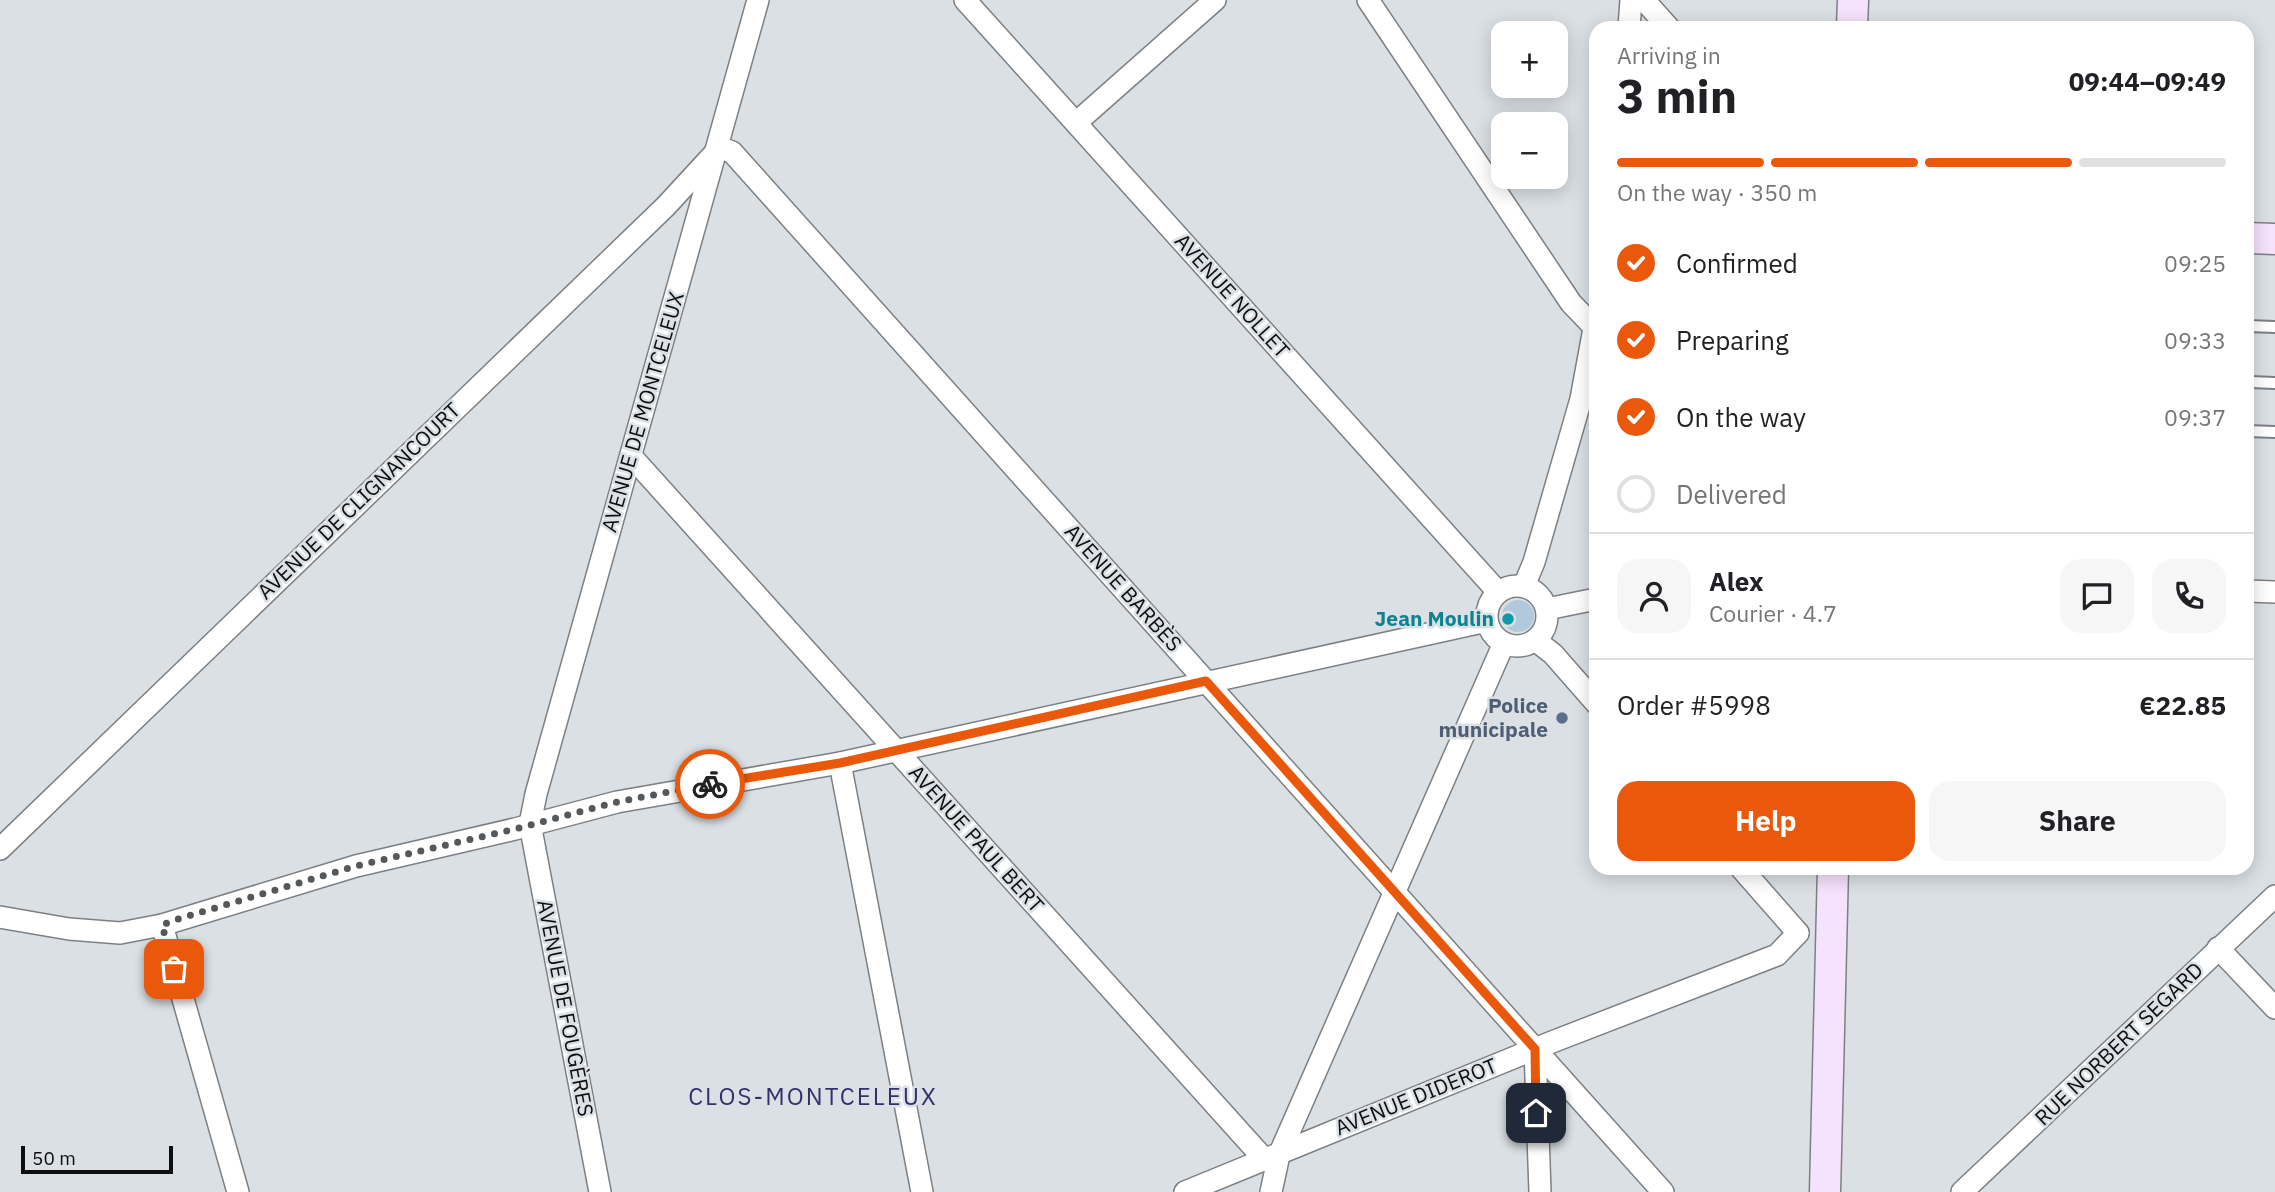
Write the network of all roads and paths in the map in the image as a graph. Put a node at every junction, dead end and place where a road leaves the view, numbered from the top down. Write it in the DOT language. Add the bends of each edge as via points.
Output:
graph roads {
  1 [pos="758,0"];
  2 [pos="965,0"];
  3 [pos="1215,0"];
  4 [pos="1368,0"];
  5 [pos="1631,0"];
  6 [pos="1644,0"];
  7 [pos="1853,0"];
  8 [pos="1630,21"];
  9 [pos="1663,21"];
  10 [pos="1852,21"];
  11 [pos="1077,122"];
  12 [pos="717,149"];
  13 [pos="666,206"];
  14 [pos="696,222"];
  15 [pos="2254,238"];
  16 [pos="2275,239"];
  17 [pos="1589,318"];
  18 [pos="2254,326"];
  19 [pos="2275,327"];
  20 [pos="1589,356"];
  21 [pos="2254,382"];
  22 [pos="2275,383"];
  23 [pos="2254,430"];
  24 [pos="2275,432"];
  25 [pos="631,456"];
  26 [pos="1524,586"];
  27 [pos="2254,591"];
  28 [pos="1498,592"];
  29 [pos="2275,592"];
  30 [pos="1589,600"];
  31 [pos="1547,609"];
  32 [pos="1487,621"];
  33 [pos="1535,640"];
  34 [pos="1504,643"];
  35 [pos="1206,681"];
  36 [pos="1589,695"];
  37 [pos="895,749"];
  38 [pos="840,763"];
  39 [pos="530,824"];
  40 [pos="0,849"];
  41 [pos="1747,875"];
  42 [pos="1833,875"];
  43 [pos="1396,892"];
  44 [pos="2275,896"];
  45 [pos="0,917"];
  46 [pos="162,925"];
  47 [pos="1798,933"];
  48 [pos="1831,939"];
  49 [pos="2218,948"];
  50 [pos="2275,1008"];
  51 [pos="1535,1049"];
  52 [pos="1272,1158"];
  53 [pos="239,1192"];
  54 [pos="600,1192"];
  55 [pos="922,1192"];
  56 [pos="1185,1192"];
  57 [pos="1271,1192"];
  58 [pos="1540,1192"];
  59 [pos="1663,1192"];
  60 [pos="1825,1192"];
  61 [pos="1962,1192"];
  1 -- 12 [label="street, AVENUE DE MONTCELEUX"];
  2 -- 11 [label="street, AVENUE NOLLET"];
  3 -- 11 [label="street"];
  4 -- 17 [label="street" via="1571,303"];
  5 -- 8 [label="street"];
  6 -- 9 [label="street"];
  7 -- 10 [label="main road"];
  11 -- 28 [label="street, AVENUE NOLLET"];
  12 -- 13 [label="street, AVENUE DE CLIGNANCOURT"];
  12 -- 14 [label="street, AVENUE DE MONTCELEUX"];
  12 -- 35 [label="street, AVENUE BARBÈS" via="732,152"];
  13 -- 14 [label="street" via="684,210"];
  13 -- 40 [label="street, AVENUE DE CLIGNANCOURT"];
  14 -- 25 [label="street, AVENUE DE MONTCELEUX"];
  15 -- 16 [label="main road"];
  18 -- 19 [label="lane"];
  20 -- 26 [label="street" via="1581,399"];
  21 -- 22 [label="lane"];
  23 -- 24 [label="lane"];
  25 -- 37 [label="street, AVENUE PAUL BERT"];
  25 -- 39 [label="street, AVENUE DE MONTCELEUX"];
  26 -- 28 [label="street"];
  26 -- 31 [label="street" via="1539,594"];
  27 -- 29 [label="street"];
  28 -- 32 [label="street" via="1488,605"];
  30 -- 31 [label="street"];
  31 -- 33 [label="street" via="1546,626"];
  32 -- 34 [label="street"];
  32 -- 35 [label="street"];
  33 -- 34 [label="street" via="1520,646"];
  33 -- 36 [label="street"];
  34 -- 43 [label="street"];
  35 -- 37 [label="street"];
  35 -- 43 [label="street, AVENUE BARBÈS"];
  37 -- 38 [label="street"];
  37 -- 52 [label="street, AVENUE PAUL BERT"];
  38 -- 39 [label="street" via="617,802"];
  38 -- 55 [label="street"];
  39 -- 46 [label="street" via="356,866"];
  39 -- 54 [label="street, AVENUE DE FOUGÈRES"];
  41 -- 47 [label="street"];
  42 -- 48 [label="main road"];
  43 -- 51 [label="street, AVENUE BARBÈS"];
  43 -- 52 [label="street"];
  44 -- 49 [label="street, RUE NORBERT SEGARD"];
  45 -- 46 [label="street" via="120,933"];
  46 -- 53 [label="street"];
  47 -- 48 [label="street"];
  47 -- 51 [label="street, AVENUE DIDEROT" via="1777,955"];
  48 -- 60 [label="main road"];
  49 -- 50 [label="street"];
  49 -- 61 [label="street, RUE NORBERT SEGARD"];
  51 -- 52 [label="street, AVENUE DIDEROT"];
  51 -- 58 [label="street"];
  51 -- 59 [label="street, AVENUE BARBÈS"];
  52 -- 56 [label="street, AVENUE DIDEROT"];
  52 -- 57 [label="street"];
}
